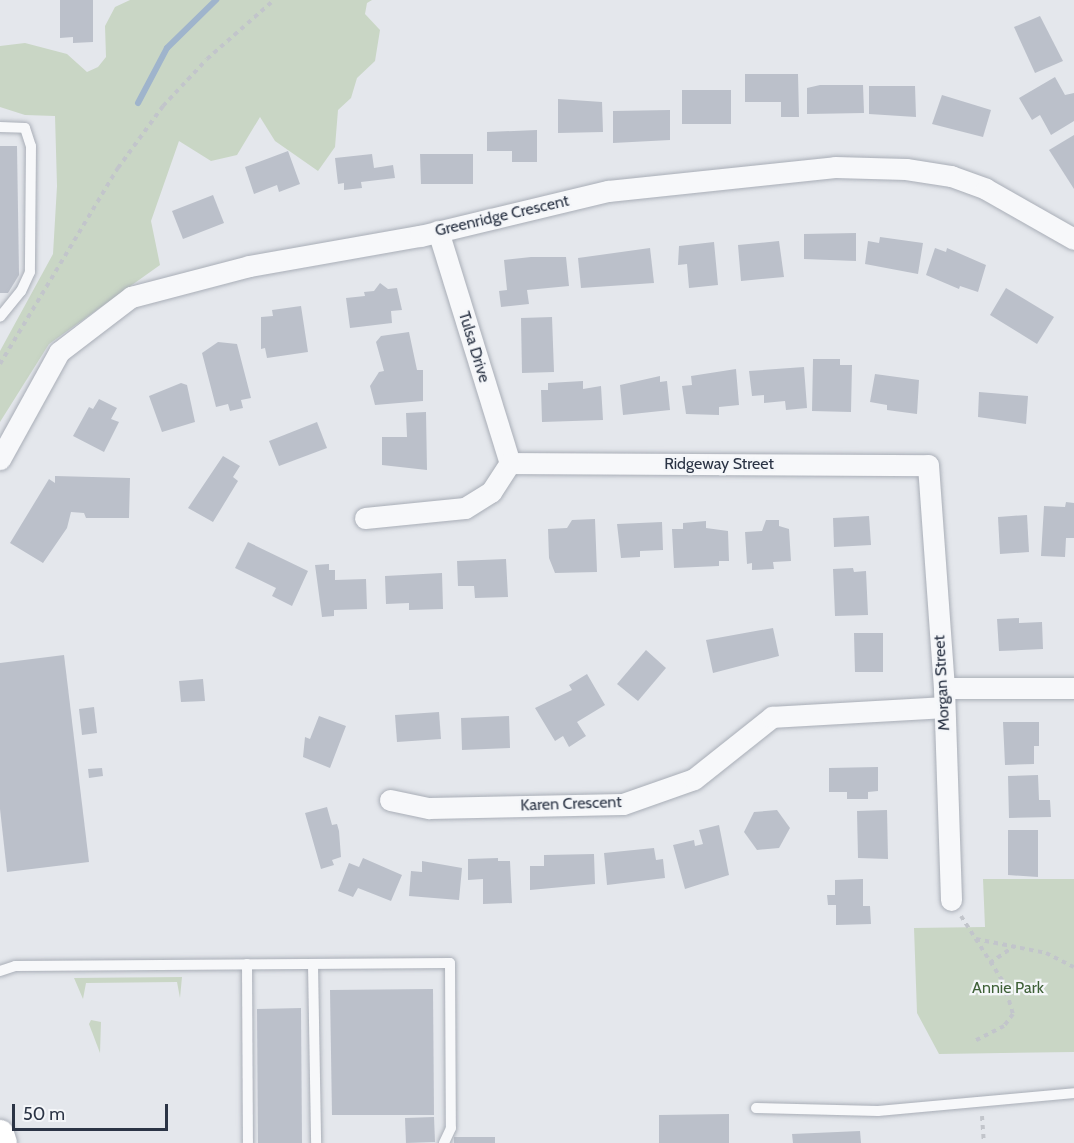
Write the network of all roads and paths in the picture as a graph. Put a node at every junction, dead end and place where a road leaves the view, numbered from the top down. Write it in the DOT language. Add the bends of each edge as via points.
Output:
graph roads {
  1 [pos="274,0"];
  2 [pos="0,127"];
  3 [pos="438,231"];
  4 [pos="1074,239"];
  5 [pos="0,317"];
  6 [pos="0,364"];
  7 [pos="0,459"];
  8 [pos="510,463"];
  9 [pos="928,465"];
  10 [pos="365,518"];
  11 [pos="1074,688"];
  12 [pos="944,698"];
  13 [pos="390,800"];
  14 [pos="951,900"];
  15 [pos="976,939"];
  16 [pos="1015,946"];
  17 [pos="990,963"];
  18 [pos="247,964"];
  19 [pos="313,964"];
  20 [pos="1074,967"];
  21 [pos="0,971"];
  22 [pos="973,1042"];
  23 [pos="1074,1093"];
  24 [pos="981,1103"];
  25 [pos="756,1108"];
  26 [pos="0,1134"];
  27 [pos="3,1143"];
  28 [pos="248,1143"];
  29 [pos="315,1143"];
  30 [pos="444,1143"];
  31 [pos="984,1143"];
  1 -- 6 [label="path" via="207,59 164,106 118,168"];
  2 -- 5 [label="lane" via="25,128 31,146 30,272 21,291"];
  3 -- 4 [label="street, Greenridge Crescent" via="608,191 835,167 951,176 986,189"];
  3 -- 7 [label="street, Greenridge Crescent" via="249,266 131,297 59,352"];
  3 -- 8 [label="street, Tulsa Drive"];
  8 -- 9 [label="street, Ridgeway Street"];
  8 -- 10 [label="street" via="491,492 465,508"];
  9 -- 12 [label="street, Morgan Street"];
  11 -- 12 [label="street, Karen Crescent"];
  12 -- 13 [label="street, Karen Crescent" via="772,717 694,779 623,804 429,808"];
  12 -- 14 [label="street, Morgan Street"];
  14 -- 15 [label="path"];
  15 -- 16 [label="path"];
  15 -- 17 [label="path"];
  16 -- 17 [label="path"];
  16 -- 20 [label="path" via="1046,953"];
  17 -- 22 [label="path" via="1004,983 1013,1014 1004,1026"];
  18 -- 19 [label="lane"];
  18 -- 21 [label="lane" via="15,966"];
  18 -- 28 [label="lane"];
  19 -- 29 [label="lane"];
  19 -- 30 [label="lane" via="450,963 451,1128"];
  23 -- 24 [label="lane"];
  24 -- 25 [label="lane" via="878,1111"];
  24 -- 31 [label="path"];
  26 -- 27 [label="main road"];
}
